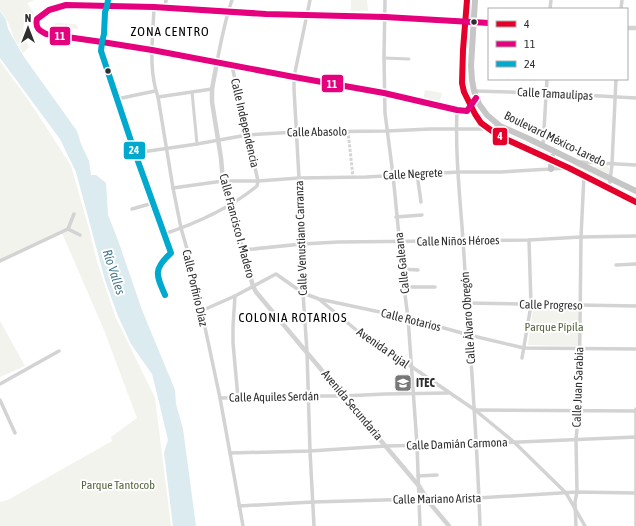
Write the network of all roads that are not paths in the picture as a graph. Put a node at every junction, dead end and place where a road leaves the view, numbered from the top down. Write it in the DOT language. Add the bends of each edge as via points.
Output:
graph roads {
  1 [pos="64,0"];
  2 [pos="108,0"];
  3 [pos="166,0"];
  4 [pos="232,0"];
  5 [pos="310,0"];
  6 [pos="385,0"];
  7 [pos="467,0"];
  8 [pos="475,0"];
  9 [pos="66,5"];
  10 [pos="107,6"];
  11 [pos="154,7"];
  12 [pos="165,8"];
  13 [pos="227,12"];
  14 [pos="308,14"];
  15 [pos="385,17"];
  16 [pos="465,22"];
  17 [pos="474,22"];
  18 [pos="488,23"];
  19 [pos="102,42"];
  20 [pos="152,50"];
  21 [pos="384,58"];
  22 [pos="409,59"];
  23 [pos="217,62"];
  24 [pos="232,66"];
  25 [pos="294,77"];
  26 [pos="547,80"];
  27 [pos="616,80"];
  28 [pos="212,89"];
  29 [pos="156,91"];
  30 [pos="474,91"];
  31 [pos="192,92"];
  32 [pos="384,93"];
  33 [pos="546,93"];
  34 [pos="158,97"];
  35 [pos="614,97"];
  36 [pos="476,98"];
  37 [pos="636,98"];
  38 [pos="117,99"];
  39 [pos="471,107"];
  40 [pos="457,110"];
  41 [pos="500,126"];
  42 [pos="456,129"];
  43 [pos="488,129"];
  44 [pos="387,131"];
  45 [pos="296,132"];
  46 [pos="247,136"];
  47 [pos="218,141"];
  48 [pos="197,144"];
  49 [pos="543,146"];
  50 [pos="167,148"];
  51 [pos="552,151"];
  52 [pos="135,153"];
  53 [pos="552,160"];
  54 [pos="575,162"];
  55 [pos="612,164"];
  56 [pos="636,165"];
  57 [pos="569,168"];
  58 [pos="551,169"];
  59 [pos="459,172"];
  60 [pos="417,174"];
  61 [pos="393,175"];
  62 [pos="584,176"];
  63 [pos="299,178"];
  64 [pos="610,178"];
  65 [pos="223,181"];
  66 [pos="258,181"];
  67 [pos="173,188"];
  68 [pos="609,189"];
  69 [pos="636,191"];
  70 [pos="421,202"];
  71 [pos="636,202"];
  72 [pos="153,203"];
  73 [pos="230,205"];
  74 [pos="132,209"];
  75 [pos="74,214"];
  76 [pos="422,215"];
  77 [pos="396,217"];
  78 [pos="181,228"];
  79 [pos="68,229"];
  80 [pos="164,234"];
  81 [pos="80,235"];
  82 [pos="636,236"];
  83 [pos="581,237"];
  84 [pos="529,240"];
  85 [pos="400,241"];
  86 [pos="463,241"];
  87 [pos="302,244"];
  88 [pos="243,250"];
  89 [pos="0,261"];
  90 [pos="636,264"];
  91 [pos="616,265"];
  92 [pos="402,269"];
  93 [pos="418,270"];
  94 [pos="252,286"];
  95 [pos="404,287"];
  96 [pos="435,287"];
  97 [pos="303,293"];
  98 [pos="166,295"];
  99 [pos="235,296"];
  100 [pos="319,299"];
  101 [pos="466,303"];
  102 [pos="531,304"];
  103 [pos="580,305"];
  104 [pos="636,306"];
  105 [pos="201,311"];
  106 [pos="408,318"];
  107 [pos="469,335"];
  108 [pos="524,348"];
  109 [pos="580,348"];
  110 [pos="636,349"];
  111 [pos="59,351"];
  112 [pos="307,352"];
  113 [pos="522,358"];
  114 [pos="412,367"];
  115 [pos="0,384"];
  116 [pos="413,393"];
  117 [pos="449,393"];
  118 [pos="307,396"];
  119 [pos="343,396"];
  120 [pos="220,398"];
  121 [pos="238,398"];
  122 [pos="0,400"];
  123 [pos="475,410"];
  124 [pos="579,410"];
  125 [pos="636,410"];
  126 [pos="14,433"];
  127 [pos="636,437"];
  128 [pos="576,439"];
  129 [pos="514,442"];
  130 [pos="476,444"];
  131 [pos="417,445"];
  132 [pos="386,446"];
  133 [pos="310,451"];
  134 [pos="230,453"];
  135 [pos="437,475"];
  136 [pos="418,476"];
  137 [pos="419,486"];
  138 [pos="577,492"];
  139 [pos="566,493"];
  140 [pos="636,493"];
  141 [pos="479,498"];
  142 [pos="419,499"];
  143 [pos="428,501"];
  144 [pos="313,502"];
  145 [pos="239,506"];
  146 [pos="576,510"];
  147 [pos="243,526"];
  148 [pos="314,526"];
  149 [pos="420,526"];
  150 [pos="449,526"];
  151 [pos="480,526"];
  152 [pos="576,526"];
  153 [pos="585,526"];
  154 [pos="636,526"];
  1 -- 9 [label="street"];
  2 -- 10 [label="street"];
  3 -- 12 [label="street"];
  4 -- 13 [label="street, Calle Francisco I. Madero"];
  5 -- 14 [label="street, Calle Venustiano Carranza"];
  6 -- 15 [label="street, Calle Galeana"];
  7 -- 16 [label="main road, Boulevard México-Laredo"];
  8 -- 17 [label="main road, Boulevard México-Laredo"];
  9 -- 10 [label="street"];
  9 -- 19 [label="street" via="49,10 37,19 39,31"];
  10 -- 11 [label="street"];
  10 -- 19 [label="street"];
  11 -- 12 [label="street"];
  11 -- 20 [label="street, Calle Porfirio Díaz"];
  12 -- 13 [label="street"];
  13 -- 14 [label="street"];
  13 -- 23 [label="street, Calle Francisco I. Madero"];
  14 -- 15 [label="street"];
  14 -- 25 [label="street, Calle Venustiano Carranza"];
  15 -- 16 [label="street"];
  15 -- 21 [label="street, Calle Galeana"];
  16 -- 17 [label="street"];
  16 -- 39 [label="main road, Boulevard México-Laredo" via="462,83"];
  17 -- 18 [label="street"];
  17 -- 30 [label="main road, Boulevard México-Laredo" via="471,66"];
  19 -- 20 [label="street"];
  19 -- 38 [label="street" via="101,51"];
  20 -- 23 [label="street"];
  20 -- 29 [label="street, Calle Porfirio Díaz" via="152,73"];
  21 -- 22 [label="street"];
  21 -- 32 [label="street, Calle Galeana"];
  23 -- 24 [label="street"];
  23 -- 28 [label="street, Calle Francisco I. Madero"];
  24 -- 25 [label="street"];
  24 -- 46 [label="street, Calle Independencia"];
  25 -- 32 [label="street"];
  25 -- 45 [label="street, Calle Venustiano Carranza"];
  26 -- 33 [label="street"];
  27 -- 35 [label="street"];
  28 -- 31 [label="street"];
  28 -- 47 [label="street, Calle Francisco I. Madero"];
  29 -- 34 [label="street, Calle Porfirio Díaz"];
  29 -- 38 [label="street"];
  30 -- 33 [label="street, Calle Tamaulipas"];
  30 -- 36 [label="main road, Boulevard México-Laredo"];
  31 -- 34 [label="street"];
  31 -- 48 [label="street"];
  32 -- 40 [label="street"];
  32 -- 44 [label="street, Calle Galeana"];
  33 -- 35 [label="street, Calle Tamaulipas"];
  33 -- 49 [label="street"];
  34 -- 50 [label="street, Calle Porfirio Díaz"];
  35 -- 37 [label="street, Calle Tamaulipas"];
  35 -- 55 [label="street"];
  36 -- 39 [label="street"];
  36 -- 41 [label="main road, Boulevard México-Laredo" via="486,115"];
  38 -- 52 [label="street"];
  39 -- 40 [label="street" via="467,111"];
  39 -- 43 [label="main road, Boulevard México-Laredo"];
  40 -- 42 [label="street, Calle Álvaro Obregón"];
  41 -- 43 [label="street, Calle Abasolo"];
  41 -- 49 [label="main road, Boulevard México-Laredo"];
  42 -- 43 [label="street, Calle Abasolo"];
  42 -- 44 [label="street, Calle Abasolo"];
  42 -- 59 [label="street, Calle Álvaro Obregón"];
  43 -- 53 [label="main road, Boulevard México-Laredo"];
  44 -- 45 [label="street, Calle Abasolo"];
  44 -- 61 [label="street, Calle Galeana"];
  45 -- 46 [label="street, Calle Abasolo"];
  45 -- 63 [label="street, Calle Venustiano Carranza"];
  46 -- 47 [label="street, Calle Abasolo"];
  46 -- 66 [label="street, Calle Independencia"];
  47 -- 48 [label="street, Calle Abasolo"];
  47 -- 65 [label="street, Calle Francisco I. Madero"];
  48 -- 50 [label="street, Calle Abasolo"];
  49 -- 51 [label="main road, Boulevard México-Laredo"];
  50 -- 52 [label="street, Calle Abasolo"];
  50 -- 67 [label="street, Calle Porfirio Díaz"];
  51 -- 53 [label="main road"];
  51 -- 54 [label="main road, Boulevard México-Laredo"];
  52 -- 72 [label="street"];
  53 -- 57 [label="main road, Boulevard México-Laredo"];
  53 -- 58 [label="main road"];
  54 -- 55 [label="street"];
  54 -- 64 [label="main road, Boulevard México-Laredo"];
  55 -- 56 [label="street"];
  55 -- 64 [label="street"];
  57 -- 58 [label="street, Calle Negrete"];
  57 -- 62 [label="main road, Boulevard México-Laredo"];
  58 -- 59 [label="street, Calle Negrete"];
  59 -- 60 [label="street, Calle Negrete"];
  59 -- 86 [label="street, Calle Álvaro Obregón"];
  60 -- 61 [label="street, Calle Negrete"];
  60 -- 70 [label="street"];
  61 -- 63 [label="street, Calle Negrete"];
  61 -- 77 [label="street, Calle Galeana"];
  62 -- 68 [label="main road, Boulevard México-Laredo"];
  62 -- 83 [label="street, Calle Juan Sarabia"];
  63 -- 66 [label="street, Calle Negrete"];
  63 -- 87 [label="street, Calle Venustiano Carranza"];
  64 -- 68 [label="street"];
  64 -- 69 [label="main road, Boulevard México-Laredo"];
  65 -- 66 [label="street, Calle Negrete"];
  65 -- 67 [label="street, Calle Negrete"];
  65 -- 73 [label="street, Calle Francisco I. Madero"];
  66 -- 73 [label="street" via="257,186"];
  67 -- 78 [label="street, Calle Porfirio Díaz"];
  68 -- 71 [label="main road, Boulevard México-Laredo"];
  72 -- 74 [label="street"];
  72 -- 80 [label="street"];
  73 -- 78 [label="street"];
  73 -- 88 [label="street, Calle Francisco I. Madero"];
  75 -- 79 [label="street"];
  76 -- 77 [label="street"];
  77 -- 85 [label="street, Calle Galeana"];
  78 -- 80 [label="street"];
  78 -- 105 [label="street, Calle Porfirio Díaz"];
  79 -- 81 [label="street"];
  79 -- 89 [label="street"];
  80 -- 98 [label="street" via="171,253 159,266 158,278"];
  82 -- 83 [label="street, Calle Niños Héroes"];
  83 -- 84 [label="street, Calle Niños Héroes"];
  83 -- 103 [label="street, Calle Juan Sarabia"];
  84 -- 86 [label="street, Calle Niños Héroes"];
  84 -- 102 [label="street"];
  85 -- 86 [label="street, Calle Niños Héroes"];
  85 -- 87 [label="street, Calle Niños Héroes"];
  85 -- 92 [label="street, Calle Galeana"];
  86 -- 101 [label="street, Calle Álvaro Obregón"];
  87 -- 88 [label="street, Calle Niños Héroes"];
  87 -- 97 [label="street, Calle Venustiano Carranza"];
  88 -- 94 [label="street, Calle Francisco I. Madero"];
  90 -- 91 [label="street"];
  92 -- 93 [label="street"];
  92 -- 95 [label="street, Calle Galeana"];
  94 -- 97 [label="street, Calle Rotarios" via="276,274"];
  94 -- 99 [label="street, Calle Rotarios"];
  94 -- 112 [label="street, Avenida Secundaria"];
  95 -- 96 [label="street"];
  95 -- 106 [label="street, Calle Galeana"];
  97 -- 100 [label="street, Calle Rotarios"];
  97 -- 112 [label="street, Calle Venustiano Carranza"];
  99 -- 105 [label="street, Calle Rotarios"];
  99 -- 121 [label="street" via="233,337"];
  100 -- 106 [label="street, Calle Rotarios"];
  100 -- 114 [label="street, Avenida Pujal" via="372,343"];
  101 -- 102 [label="street, Calle Progreso"];
  101 -- 107 [label="street, Calle Álvaro Obregón"];
  102 -- 103 [label="street, Calle Progreso"];
  102 -- 108 [label="street"];
  103 -- 104 [label="street, Calle Progreso"];
  103 -- 109 [label="street, Calle Juan Sarabia"];
  105 -- 120 [label="street, Calle Porfirio Díaz"];
  106 -- 107 [label="street, Calle Rotarios"];
  106 -- 114 [label="street, Calle Galeana"];
  107 -- 108 [label="street, Calle Rotarios"];
  107 -- 123 [label="street, Calle Álvaro Obregón"];
  108 -- 109 [label="street, Calle Rotarios"];
  108 -- 113 [label="street"];
  109 -- 110 [label="street, Calle Rotarios"];
  109 -- 124 [label="street, Calle Juan Sarabia"];
  111 -- 115 [label="street"];
  112 -- 118 [label="street, Calle Venustiano Carranza"];
  112 -- 119 [label="street, Avenida Secundaria"];
  114 -- 116 [label="street, Calle Galeana"];
  114 -- 117 [label="street, Avenida Pujal"];
  116 -- 117 [label="street, Calle Aquiles Serdán"];
  116 -- 119 [label="street, Calle Aquiles Serdán"];
  116 -- 131 [label="street, Calle Galeana"];
  117 -- 123 [label="street, Avenida Pujal"];
  118 -- 119 [label="street, Calle Aquiles Serdán"];
  118 -- 121 [label="street, Calle Aquiles Serdán"];
  118 -- 133 [label="street, Calle Venustiano Carranza"];
  119 -- 132 [label="street, Avenida Secundaria"];
  120 -- 121 [label="street, Calle Aquiles Serdán"];
  120 -- 134 [label="street, Calle Porfirio Díaz"];
  122 -- 126 [label="street"];
  123 -- 124 [label="street"];
  123 -- 129 [label="street, Avenida Pujal"];
  123 -- 130 [label="street, Calle Álvaro Obregón"];
  124 -- 125 [label="street"];
  124 -- 128 [label="street, Calle Juan Sarabia"];
  125 -- 127 [label="street"];
  127 -- 128 [label="street, Calle Damián Carmona"];
  127 -- 140 [label="street"];
  128 -- 129 [label="street, Calle Damián Carmona"];
  128 -- 138 [label="street, Calle Juan Sarabia"];
  129 -- 130 [label="street, Calle Damián Carmona"];
  129 -- 139 [label="street, Avenida Pujal"];
  130 -- 131 [label="street, Calle Damián Carmona"];
  130 -- 141 [label="street, Calle Álvaro Obregón"];
  131 -- 132 [label="street, Calle Damián Carmona"];
  131 -- 136 [label="street, Calle Galeana"];
  132 -- 133 [label="street, Calle Damián Carmona"];
  132 -- 137 [label="street, Avenida Secundaria"];
  133 -- 134 [label="street, Calle Damián Carmona"];
  133 -- 144 [label="street, Calle Venustiano Carranza"];
  134 -- 145 [label="street, Calle Porfirio Díaz"];
  135 -- 136 [label="street"];
  136 -- 137 [label="street, Calle Galeana"];
  137 -- 142 [label="street, Calle Galeana"];
  137 -- 143 [label="street, Avenida Secundaria"];
  138 -- 139 [label="street, Calle Mariano Arista"];
  138 -- 140 [label="street, Calle Mariano Arista"];
  138 -- 146 [label="street, Calle Juan Sarabia"];
  139 -- 141 [label="street, Calle Mariano Arista"];
  139 -- 146 [label="street, Avenida Pujal"];
  140 -- 154 [label="street"];
  141 -- 143 [label="street, Calle Mariano Arista"];
  141 -- 151 [label="street, Calle Álvaro Obregón"];
  142 -- 143 [label="street, Calle Mariano Arista"];
  142 -- 144 [label="street, Calle Mariano Arista"];
  142 -- 149 [label="street, Calle Galeana"];
  143 -- 150 [label="street, Avenida Secundaria"];
  144 -- 145 [label="street, Calle Mariano Arista"];
  144 -- 148 [label="street, Calle Venustiano Carranza"];
  145 -- 147 [label="street, Calle Porfirio Díaz"];
  146 -- 152 [label="street, Calle Juan Sarabia"];
  146 -- 153 [label="street, Avenida Pujal"];
}
